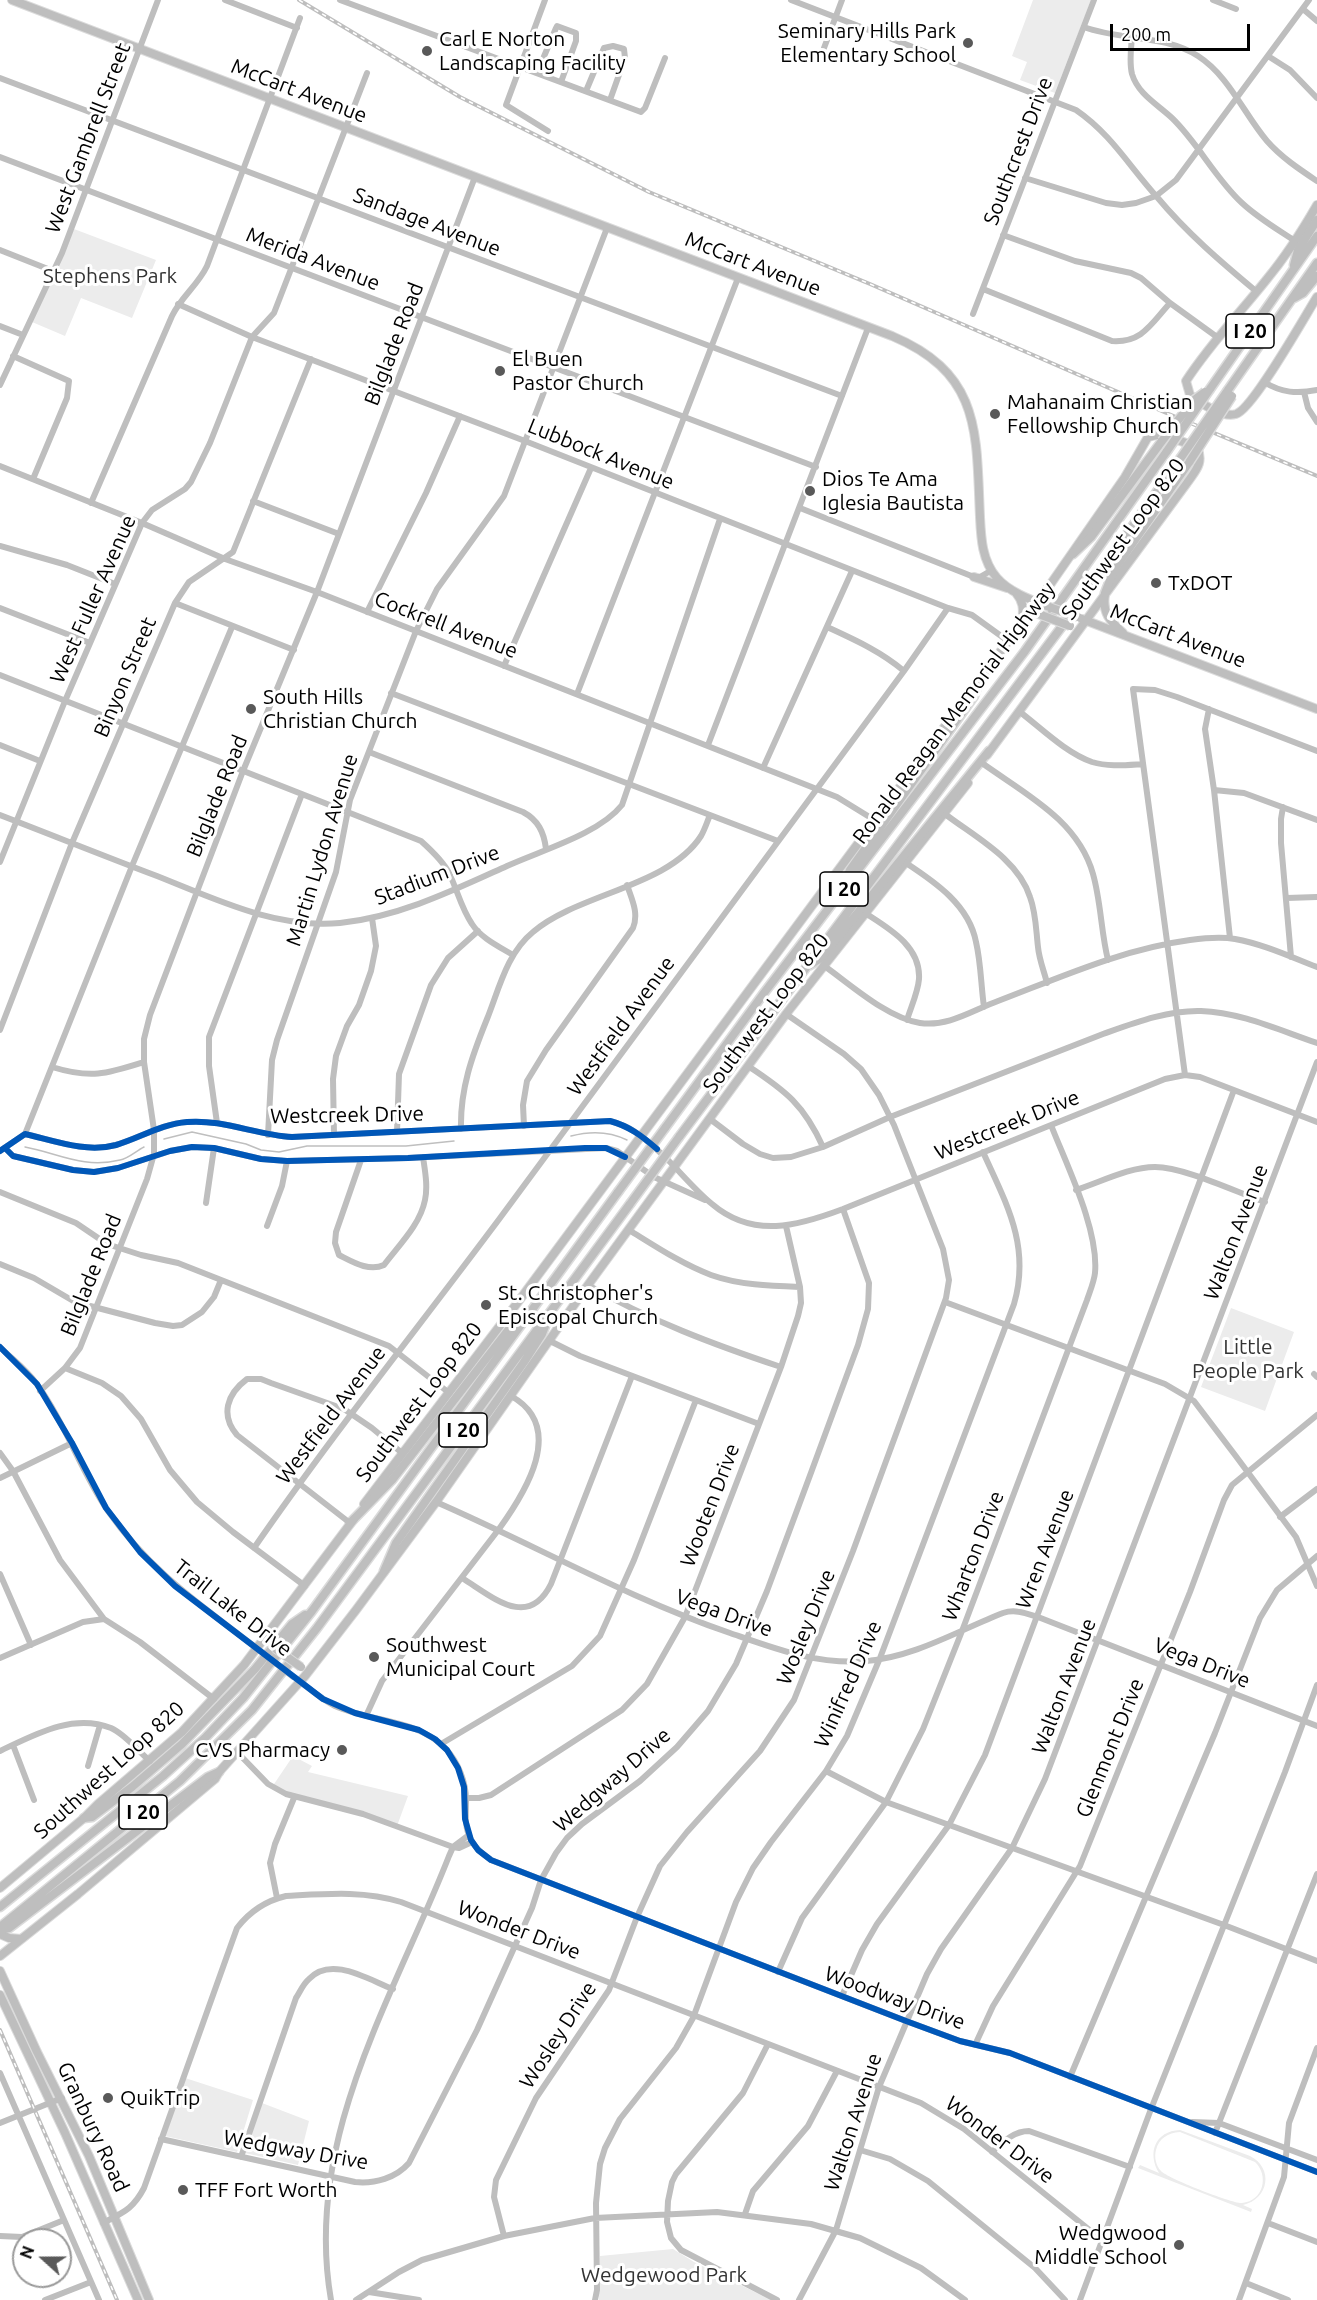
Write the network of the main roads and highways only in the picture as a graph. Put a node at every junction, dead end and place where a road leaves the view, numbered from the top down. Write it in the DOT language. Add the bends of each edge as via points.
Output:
graph roads {
  1 [pos="12,0"];
  2 [pos="1317,205"];
  3 [pos="1317,220"];
  4 [pos="1317,236"];
  5 [pos="1317,263"];
  6 [pos="1291,274"];
  7 [pos="1317,276"];
  8 [pos="1317,297"];
  9 [pos="1293,298"];
  10 [pos="1314,307"];
  11 [pos="1210,389"];
  12 [pos="1230,393"];
  13 [pos="1073,554"];
  14 [pos="974,577"];
  15 [pos="1013,590"];
  16 [pos="1105,593"];
  17 [pos="1037,602"];
  18 [pos="1032,614"];
  19 [pos="1087,620"];
  20 [pos="1022,622"];
  21 [pos="1126,636"];
  22 [pos="1056,660"];
  23 [pos="979,682"];
  24 [pos="1317,709"];
  25 [pos="989,751"];
  26 [pos="840,894"];
  27 [pos="805,968"];
  28 [pos="549,1312"];
  29 [pos="527,1316"];
  30 [pos="350,1523"];
  31 [pos="384,1571"];
  32 [pos="312,1611"];
  33 [pos="278,1621"];
  34 [pos="313,1665"];
  35 [pos="219,1772"];
  36 [pos="84,1818"];
  37 [pos="2,1887"];
  38 [pos="0,1907"];
  39 [pos="3,1928"];
  40 [pos="21,1939"];
  41 [pos="0,1956"];
  42 [pos="0,1971"];
  43 [pos="0,1995"];
  44 [pos="138,2300"];
  45 [pos="149,2300"];
  1 -- 15 [label="main road, McCart Avenue" via="925,352 945,370 965,398 973,421 985,556 997,578"];
  2 -- 10 [label="main road" via="1295,241 1186,381 1191,396 1224,414 1244,410"];
  3 -- 6 [label="highway" via="1298,250"];
  4 -- 6 [label="highway, Ronald Reagan Memorial Highway / I 20"];
  5 -- 9 [label="highway, Ronald Reagan Memorial Highway / I 20"];
  6 -- 11 [label="highway, Ronald Reagan Memorial Highway / I 20"];
  7 -- 9 [label="highway" via="1304,293"];
  8 -- 10 [label="main road"];
  9 -- 12 [label="highway, Ronald Reagan Memorial Highway / I 20" via="1238,375"];
  11 -- 13 [label="highway, bridge" via="1193,401 1091,537"];
  11 -- 26 [label="highway, Ronald Reagan Memorial Highway / I 20, bridge" via="1025,651"];
  12 -- 16 [label="highway, bridge" via="1190,461 1114,570"];
  12 -- 27 [label="highway, Ronald Reagan Memorial Highway / I 20, bridge" via="1060,629"];
  13 -- 16 [label="main road, Southwest Loop 820" via="1148,437 1161,434 1197,447 1201,463"];
  13 -- 17 [label="main road, Southwest Loop 820"];
  14 -- 15 [label="main road"];
  15 -- 17 [label="main road, McCart Avenue"];
  15 -- 20 [label="main road" via="1023,606"];
  16 -- 19 [label="main road, Southwest Loop 820"];
  16 -- 21 [label="main road" via="1107,618"];
  17 -- 18 [label="main road, Southwest Loop 820"];
  17 -- 19 [label="main road, McCart Avenue, bridge"];
  18 -- 20 [label="main road, Southwest Loop 820"];
  18 -- 22 [label="main road, bridge" via="1070,626 1071,633"];
  19 -- 21 [label="main road, McCart Avenue"];
  19 -- 22 [label="main road, Southwest Loop 820"];
  20 -- 23 [label="main road, Southwest Loop 820"];
  21 -- 24 [label="main road, McCart Avenue"];
  22 -- 25 [label="main road, Southwest Loop 820"];
  23 -- 26 [label="highway" via="974,696 850,870"];
  23 -- 30 [label="main road, Southwest Loop 820"];
  25 -- 27 [label="highway" via="821,958"];
  25 -- 31 [label="main road, Southwest Loop 820" via="945,814 786,1014"];
  26 -- 29 [label="highway, Ronald Reagan Memorial Highway / I 20, bridge"];
  27 -- 28 [label="highway, Ronald Reagan Memorial Highway / I 20, bridge"];
  28 -- 31 [label="highway" via="542,1334 396,1543"];
  28 -- 39 [label="highway, Ronald Reagan Memorial Highway / I 20" via="317,1628 252,1710 173,1787"];
  29 -- 30 [label="highway" via="513,1324 392,1480"];
  29 -- 32 [label="highway, Ronald Reagan Memorial Highway / I 20"];
  30 -- 33 [label="main road, Southwest Loop 820"];
  31 -- 34 [label="main road, Southwest Loop 820"];
  32 -- 36 [label="highway" via="292,1624 255,1669 169,1756 92,1816"];
  32 -- 38 [label="highway, Ronald Reagan Memorial Highway / I 20" via="260,1678 205,1738"];
  33 -- 34 [label="main road, bridge" via="273,1644 276,1649 301,1667"];
  33 -- 36 [label="main road, Southwest Loop 820" via="260,1651 214,1699"];
  34 -- 35 [label="main road, Southwest Loop 820"];
  35 -- 39 [label="highway"];
  35 -- 40 [label="main road, Southwest Loop 820" via="189,1802"];
  36 -- 37 [label="main road, Southwest Loop 820"];
  39 -- 40 [label="main road" via="9,1938"];
  40 -- 41 [label="main road, Southwest Loop 820"];
  42 -- 45 [label="main road, Granbury Road" via="62,2098"];
  43 -- 44 [label="main road, Granbury Road"];
}
